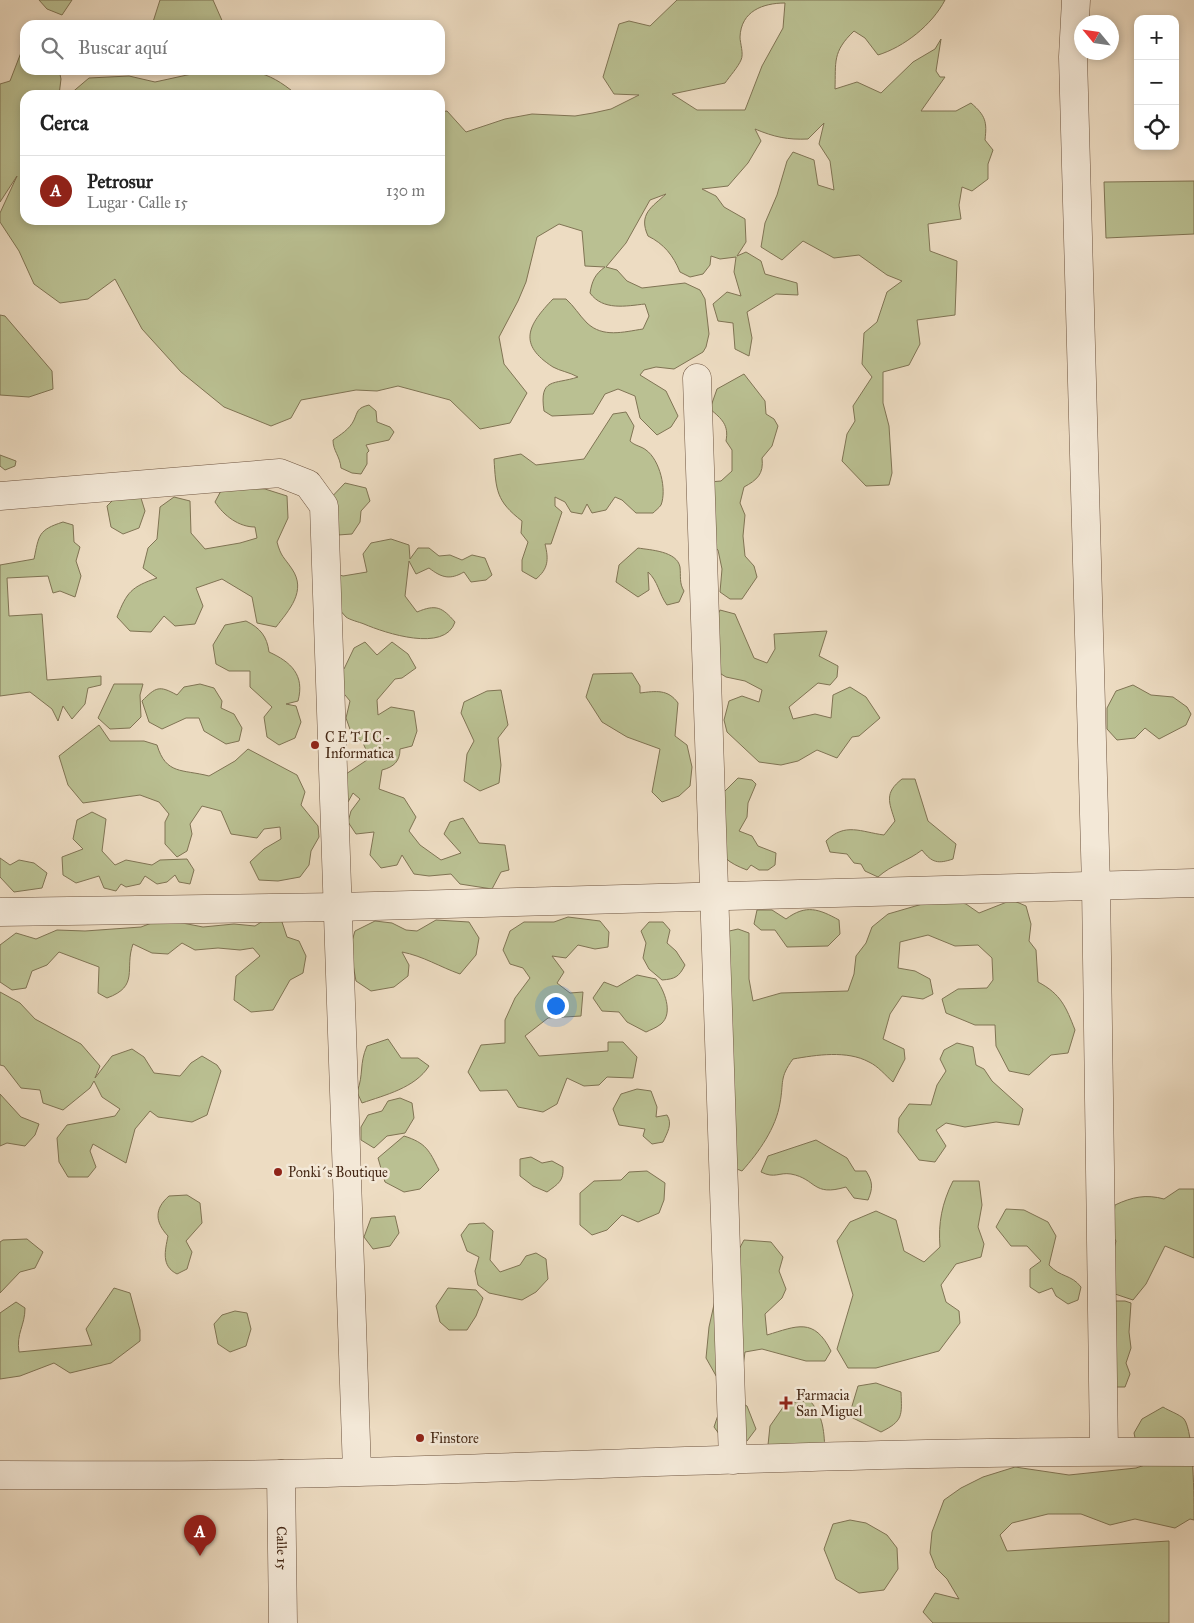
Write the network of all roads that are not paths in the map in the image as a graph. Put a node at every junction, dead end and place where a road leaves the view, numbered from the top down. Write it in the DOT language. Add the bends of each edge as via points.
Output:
graph roads {
  1 [pos="1076,0"];
  2 [pos="697,378"];
  3 [pos="0,496"];
  4 [pos="1194,883"];
  5 [pos="1096,886"];
  6 [pos="715,896"];
  7 [pos="338,907"];
  8 [pos="0,912"];
  9 [pos="1104,1451"];
  10 [pos="1194,1452"];
  11 [pos="733,1460"];
  12 [pos="357,1471"];
  13 [pos="281,1474"];
  14 [pos="0,1475"];
  15 [pos="282,1623"];
  1 -- 5 [label="street" via="1073,57"];
  2 -- 6 [label="street"];
  3 -- 7 [label="street" via="280,473 308,484 324,506"];
  4 -- 5 [label="street"];
  5 -- 6 [label="street"];
  5 -- 9 [label="street"];
  6 -- 7 [label="street"];
  6 -- 11 [label="street"];
  7 -- 8 [label="street"];
  7 -- 12 [label="street"];
  9 -- 10 [label="street"];
  9 -- 11 [label="street"];
  11 -- 12 [label="street"];
  12 -- 13 [label="street"];
  13 -- 14 [label="street"];
  13 -- 15 [label="street, Calle 15"];
}
